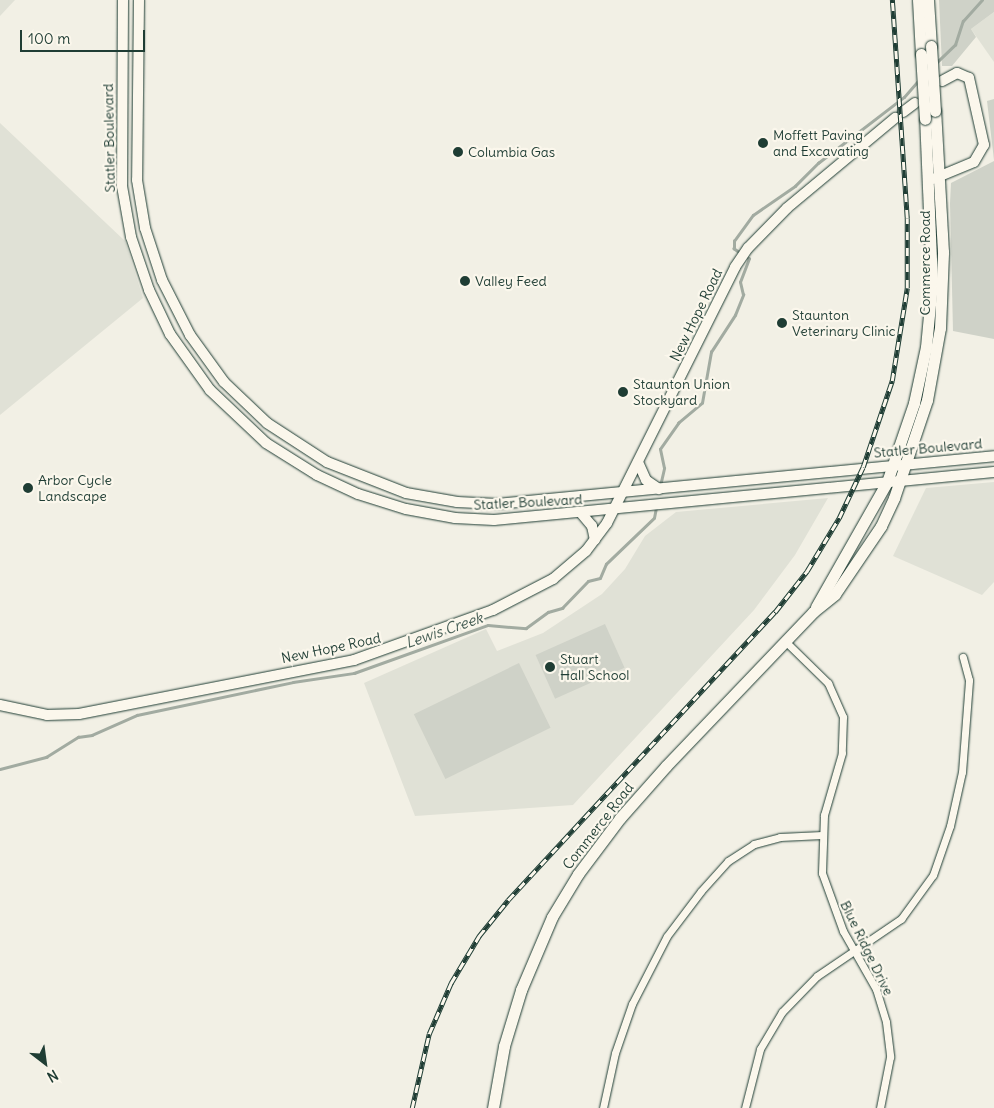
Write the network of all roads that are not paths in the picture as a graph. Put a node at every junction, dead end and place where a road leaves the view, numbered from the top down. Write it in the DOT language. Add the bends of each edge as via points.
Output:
graph roads {
  1 [pos="123,0"];
  2 [pos="139,0"];
  3 [pos="918,0"];
  4 [pos="928,0"];
  5 [pos="942,81"];
  6 [pos="915,103"];
  7 [pos="934,179"];
  8 [pos="994,456"];
  9 [pos="638,462"];
  10 [pos="907,464"];
  11 [pos="894,465"];
  12 [pos="994,472"];
  13 [pos="901,480"];
  14 [pos="887,482"];
  15 [pos="659,488"];
  16 [pos="628,492"];
  17 [pos="614,509"];
  18 [pos="580,513"];
  19 [pos="595,540"];
  20 [pos="813,612"];
  21 [pos="786,642"];
  22 [pos="963,658"];
  23 [pos="0,705"];
  24 [pos="822,835"];
  25 [pos="856,951"];
  26 [pos="493,1108"];
  27 [pos="603,1108"];
  28 [pos="745,1108"];
  29 [pos="880,1108"];
  1 -- 18 [label="main road, Statler Boulevard" via="121,156 129,227 140,267 162,317 182,353 210,390 246,426 289,459 332,483 379,501 433,515 483,520"];
  2 -- 16 [label="main road, Statler Boulevard" via="137,165 146,232 162,280 180,318 204,356 235,394 267,423 312,454 356,476 406,493 457,502 497,504"];
  3 -- 7 [label="main road, Commerce Road, bridge" via="925,119"];
  4 -- 7 [label="main road, Commerce Road, bridge" via="935,111"];
  5 -- 7 [label="main road" via="957,73 969,78 984,146 974,162"];
  6 -- 9 [label="main road, New Hope Road" via="776,217 742,255"];
  7 -- 10 [label="main road, Commerce Road" via="943,252 940,328 927,400"];
  7 -- 11 [label="main road, Commerce Road" via="929,320 914,403"];
  8 -- 10 [label="main road, Statler Boulevard"];
  9 -- 15 [label="main road" via="650,484"];
  9 -- 16 [label="main road, New Hope Road"];
  10 -- 11 [label="main road, Statler Boulevard"];
  10 -- 13 [label="main road, Commerce Road"];
  11 -- 14 [label="main road, Commerce Road"];
  11 -- 15 [label="main road, Statler Boulevard"];
  12 -- 13 [label="main road, Statler Boulevard"];
  13 -- 14 [label="main road, Statler Boulevard"];
  13 -- 20 [label="main road, Commerce Road" via="881,526 845,581"];
  14 -- 17 [label="main road, Statler Boulevard"];
  14 -- 20 [label="main road, Commerce Road"];
  15 -- 16 [label="main road, Statler Boulevard"];
  16 -- 17 [label="main road, New Hope Road"];
  17 -- 18 [label="main road, Statler Boulevard"];
  17 -- 19 [label="main road, New Hope Road"];
  18 -- 19 [label="main road" via="592,526"];
  19 -- 23 [label="main road, New Hope Road" via="563,572 527,595 373,655 79,714 47,715"];
  20 -- 21 [label="main road, Commerce Road"];
  21 -- 24 [label="street, Blue Ridge Drive" via="828,683 843,717 842,754 826,801"];
  21 -- 26 [label="main road, Commerce Road" via="625,812 570,887 520,990 504,1046"];
  22 -- 25 [label="street" via="969,680 967,731 958,794 940,859 924,890 901,919"];
  24 -- 25 [label="street, Blue Ridge Drive" via="822,873 830,900"];
  24 -- 27 [label="street" via="780,837 754,844 728,861 701,891 667,936 632,1004 615,1053"];
  25 -- 28 [label="street" via="817,976 782,1012 760,1049"];
  25 -- 29 [label="street, Blue Ridge Drive" via="876,989 889,1039 888,1072"];
}
